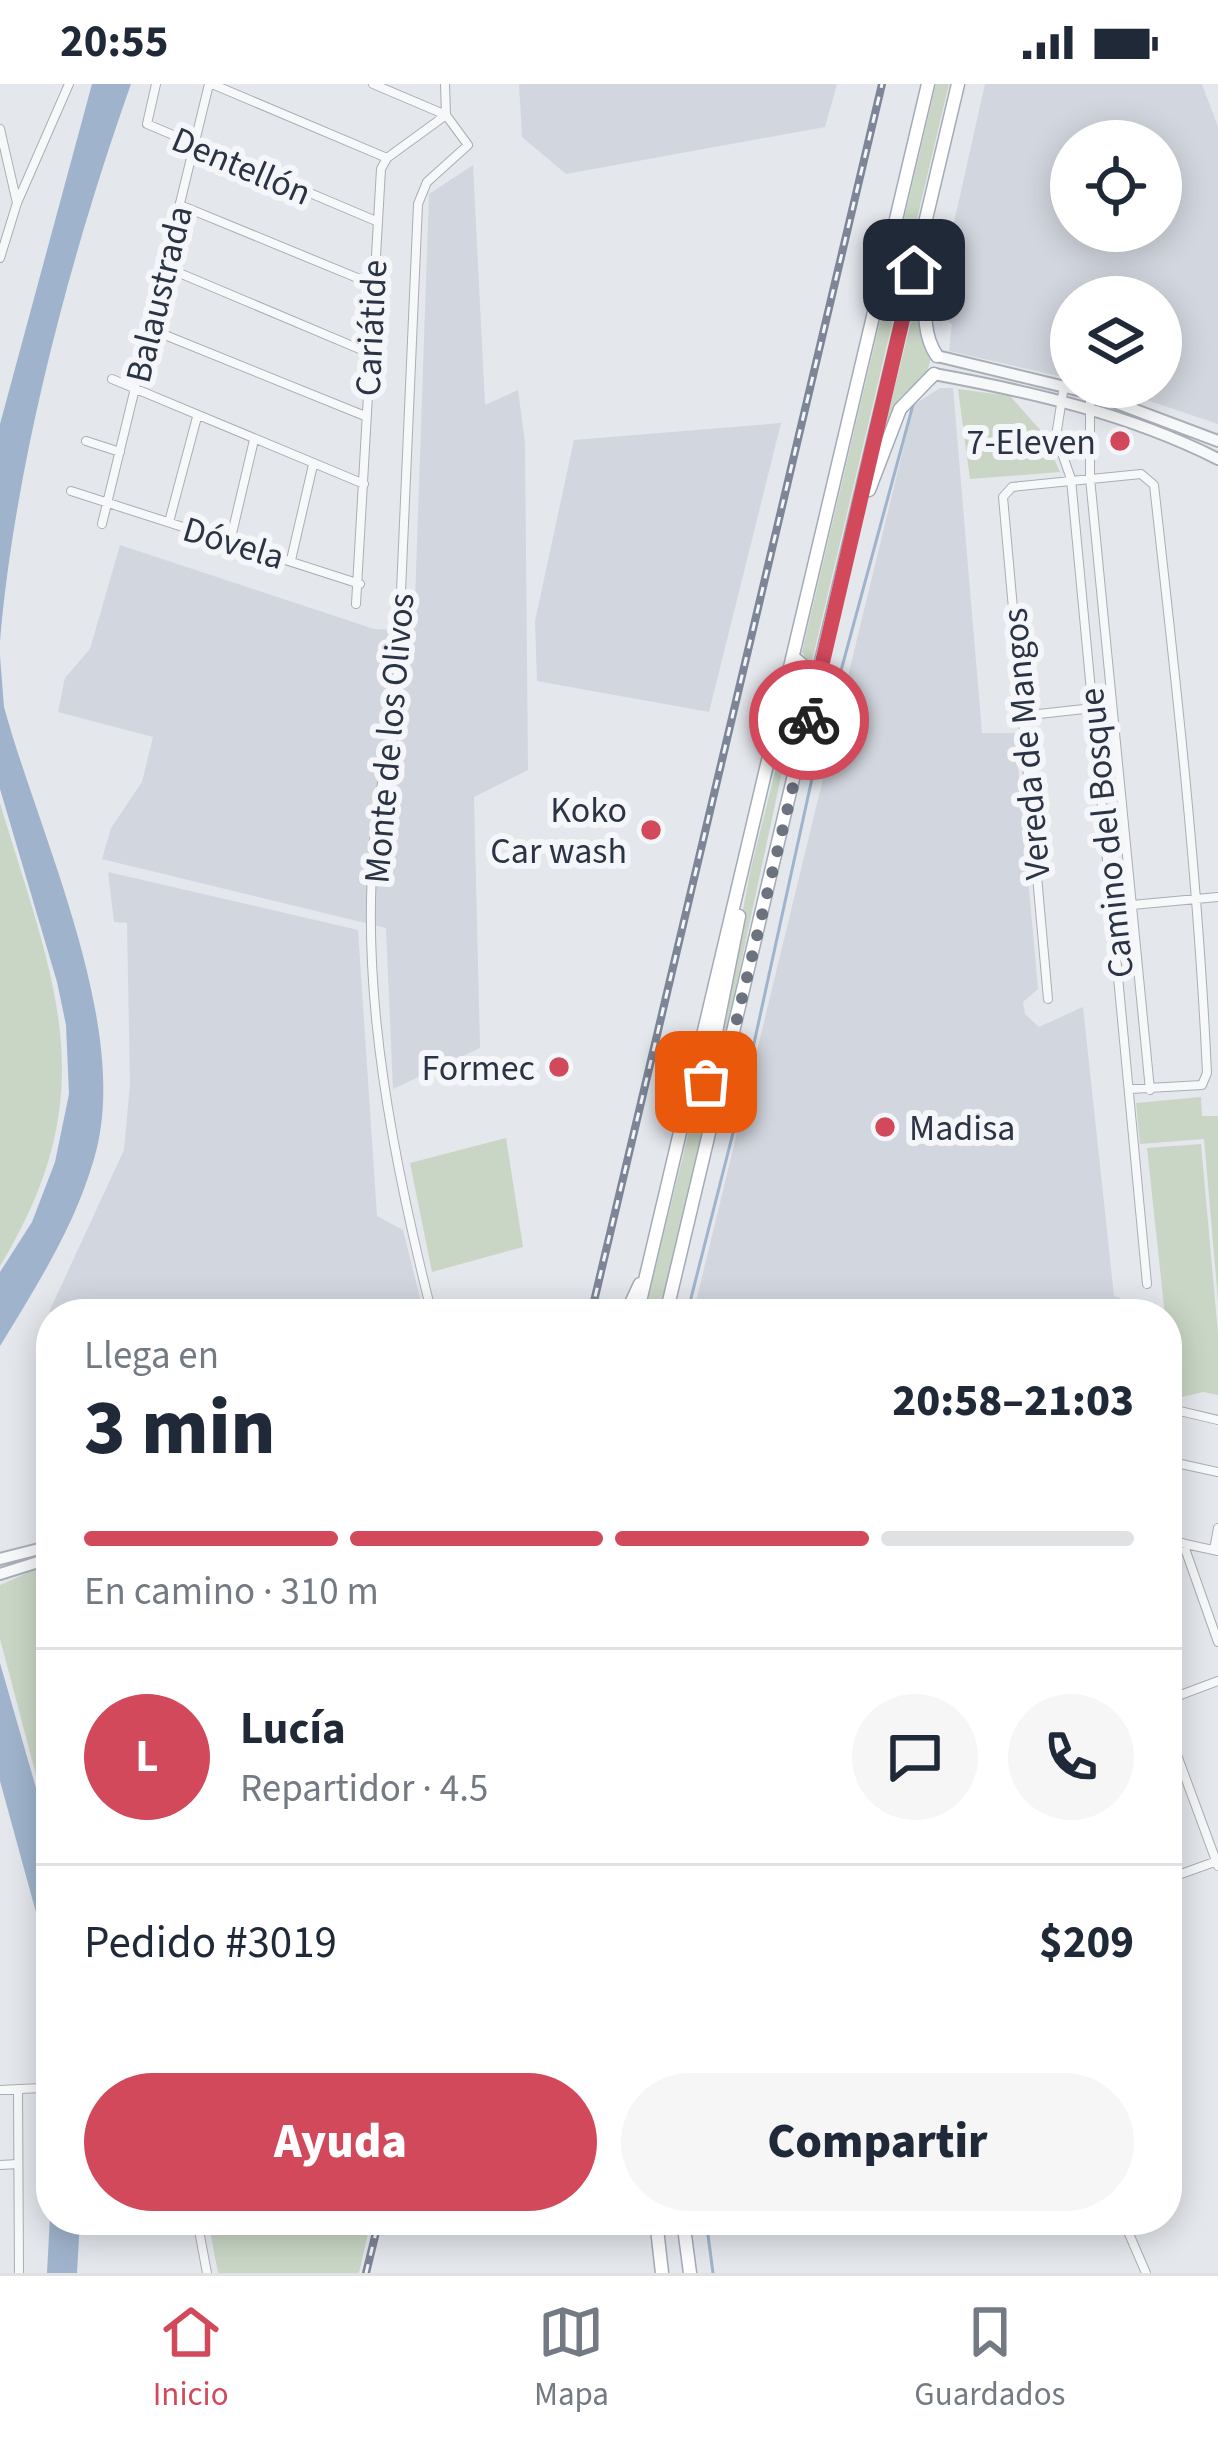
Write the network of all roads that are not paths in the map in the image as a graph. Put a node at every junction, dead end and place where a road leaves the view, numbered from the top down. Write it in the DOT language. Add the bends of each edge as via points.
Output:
graph roads {
  1 [pos="69,84"];
  2 [pos="156,84"];
  3 [pos="211,84"];
  4 [pos="446,84"];
  5 [pos="928,84"];
  6 [pos="958,84"];
  7 [pos="377,85"];
  8 [pos="446,115"];
  9 [pos="0,129"];
  10 [pos="194,145"];
  11 [pos="387,158"];
  12 [pos="17,203"];
  13 [pos="180,205"];
  14 [pos="376,221"];
  15 [pos="922,234"];
  16 [pos="0,259"];
  17 [pos="165,267"];
  18 [pos="372,284"];
  19 [pos="149,329"];
  20 [pos="369,353"];
  21 [pos="937,356"];
  22 [pos="934,374"];
  23 [pos="112,380"];
  24 [pos="1050,383"];
  25 [pos="135,390"];
  26 [pos="1050,398"];
  27 [pos="1059,408"];
  28 [pos="1089,408"];
  29 [pos="1130,408"];
  30 [pos="366,416"];
  31 [pos="197,417"];
  32 [pos="254,440"];
  33 [pos="86,441"];
  34 [pos="1218,441"];
  35 [pos="120,452"];
  36 [pos="1218,459"];
  37 [pos="313,465"];
  38 [pos="1090,478"];
  39 [pos="1071,479"];
  40 [pos="364,484"];
  41 [pos="71,491"];
  42 [pos="862,501"];
  43 [pos="107,503"];
  44 [pos="169,522"];
  45 [pos="102,524"];
  46 [pos="230,542"];
  47 [pos="290,560"];
  48 [pos="360,584"];
  49 [pos="356,604"];
  50 [pos="794,657"];
  51 [pos="1111,706"];
  52 [pos="1092,708"];
  53 [pos="1021,716"];
  54 [pos="782,828"];
  55 [pos="746,861"];
  56 [pos="1218,897"];
  57 [pos="1199,899"];
  58 [pos="1132,905"];
  59 [pos="1048,999"];
  60 [pos="1130,1089"];
  61 [pos="1150,1090"];
  62 [pos="717,1102"];
  63 [pos="648,1273"];
  64 [pos="1148,1284"];
  65 [pos="428,1299"];
  66 [pos="634,1299"];
  67 [pos="641,1299"];
  68 [pos="670,1299"];
  69 [pos="1182,1412"];
  70 [pos="1218,1420"];
  71 [pos="1182,1464"];
  72 [pos="1218,1472"];
  73 [pos="1218,1528"];
  74 [pos="1184,1543"];
  75 [pos="1216,1551"];
  76 [pos="11,1561"];
  77 [pos="0,1574"];
  78 [pos="1218,1642"];
  79 [pos="1218,1681"];
  80 [pos="1182,1694"];
  81 [pos="1182,1767"];
  82 [pos="1218,1862"];
  83 [pos="1182,1874"];
  84 [pos="36,2088"];
  85 [pos="18,2089"];
  86 [pos="0,2090"];
  87 [pos="18,2164"];
  88 [pos="0,2165"];
  89 [pos="200,2235"];
  90 [pos="658,2235"];
  91 [pos="685,2235"];
  92 [pos="1130,2235"];
  93 [pos="19,2273"];
  94 [pos="207,2273"];
  95 [pos="662,2273"];
  96 [pos="689,2273"];
  97 [pos="1146,2273"];
  1 -- 12 [label="street"];
  2 -- 10 [label="street, Dentellón" via="146,121"];
  3 -- 10 [label="street, Balaustrada"];
  3 -- 11 [label="street"];
  4 -- 8 [label="street"];
  5 -- 50 [label="main road"];
  6 -- 15 [label="main road"];
  7 -- 8 [label="street"];
  8 -- 11 [label="street"];
  8 -- 65 [label="street, Monte de los Olivos" via="468,145 427,182 418,204 395,728 381,779 374,916 388,1124"];
  9 -- 12 [label="street"];
  10 -- 13 [label="street, Balaustrada"];
  10 -- 14 [label="street, Dentellón"];
  11 -- 14 [label="street, Cariátide"];
  12 -- 16 [label="street"];
  13 -- 17 [label="street, Balaustrada"];
  13 -- 18 [label="street"];
  14 -- 18 [label="street, Cariátide"];
  15 -- 21 [label="main road" via="925,327"];
  15 -- 42 [label="main road"];
  17 -- 19 [label="street, Balaustrada"];
  17 -- 20 [label="street"];
  18 -- 20 [label="street, Cariátide"];
  19 -- 25 [label="street, Balaustrada"];
  19 -- 30 [label="street"];
  20 -- 30 [label="street, Cariátide"];
  21 -- 24 [label="street"];
  22 -- 26 [label="street"];
  22 -- 42 [label="main road" via="900,409"];
  23 -- 25 [label="street"];
  25 -- 31 [label="street"];
  25 -- 35 [label="street, Balaustrada"];
  27 -- 39 [label="street, Camino del Bosque" via="1056,436"];
  28 -- 36 [label="street"];
  28 -- 38 [label="street, Camino del Bosque"];
  29 -- 34 [label="street"];
  30 -- 40 [label="street, Cariátide"];
  31 -- 32 [label="street"];
  31 -- 44 [label="street"];
  32 -- 37 [label="street"];
  32 -- 46 [label="street"];
  33 -- 35 [label="street"];
  35 -- 43 [label="street, Balaustrada"];
  37 -- 40 [label="street"];
  37 -- 47 [label="street"];
  38 -- 39 [label="street"];
  38 -- 51 [label="street, Camino del Bosque"];
  38 -- 57 [label="street" via="1150,477"];
  39 -- 52 [label="street, Camino del Bosque"];
  39 -- 53 [label="street, Vereda de Mangos" via="1005,490"];
  40 -- 48 [label="street, Cariátide"];
  41 -- 43 [label="street, Dóvela"];
  42 -- 54 [label="main road"];
  43 -- 44 [label="street, Dóvela"];
  43 -- 45 [label="street, Balaustrada"];
  44 -- 46 [label="street, Dóvela"];
  46 -- 47 [label="street, Dóvela"];
  47 -- 48 [label="street, Dóvela"];
  48 -- 49 [label="street, Cariátide"];
  50 -- 54 [label="main road" via="806,668 808,689"];
  50 -- 55 [label="main road"];
  51 -- 52 [label="street"];
  51 -- 58 [label="street, Camino del Bosque"];
  52 -- 53 [label="street"];
  52 -- 60 [label="street, Camino del Bosque"];
  53 -- 59 [label="street, Vereda de Mangos"];
  54 -- 62 [label="main road"];
  55 -- 62 [label="main road" via="706,1082"];
  55 -- 63 [label="main road"];
  56 -- 57 [label="street"];
  57 -- 58 [label="street"];
  57 -- 61 [label="street" via="1207,1073 1202,1085"];
  58 -- 61 [label="street, Camino del Bosque"];
  60 -- 61 [label="street"];
  60 -- 64 [label="street, Camino del Bosque"];
  62 -- 68 [label="main road"];
  63 -- 66 [label="main road"];
  63 -- 67 [label="main road"];
  69 -- 70 [label="street"];
  71 -- 72 [label="street"];
  73 -- 75 [label="street"];
  74 -- 75 [label="street"];
  74 -- 78 [label="street"];
  76 -- 77 [label="street"];
  79 -- 80 [label="street"];
  81 -- 82 [label="street"];
  82 -- 83 [label="street"];
  84 -- 85 [label="street"];
  85 -- 86 [label="street"];
  85 -- 87 [label="street"];
  87 -- 88 [label="street"];
  87 -- 93 [label="street"];
  89 -- 94 [label="street"];
  90 -- 95 [label="main road"];
  91 -- 96 [label="main road"];
  92 -- 97 [label="street"];
}
